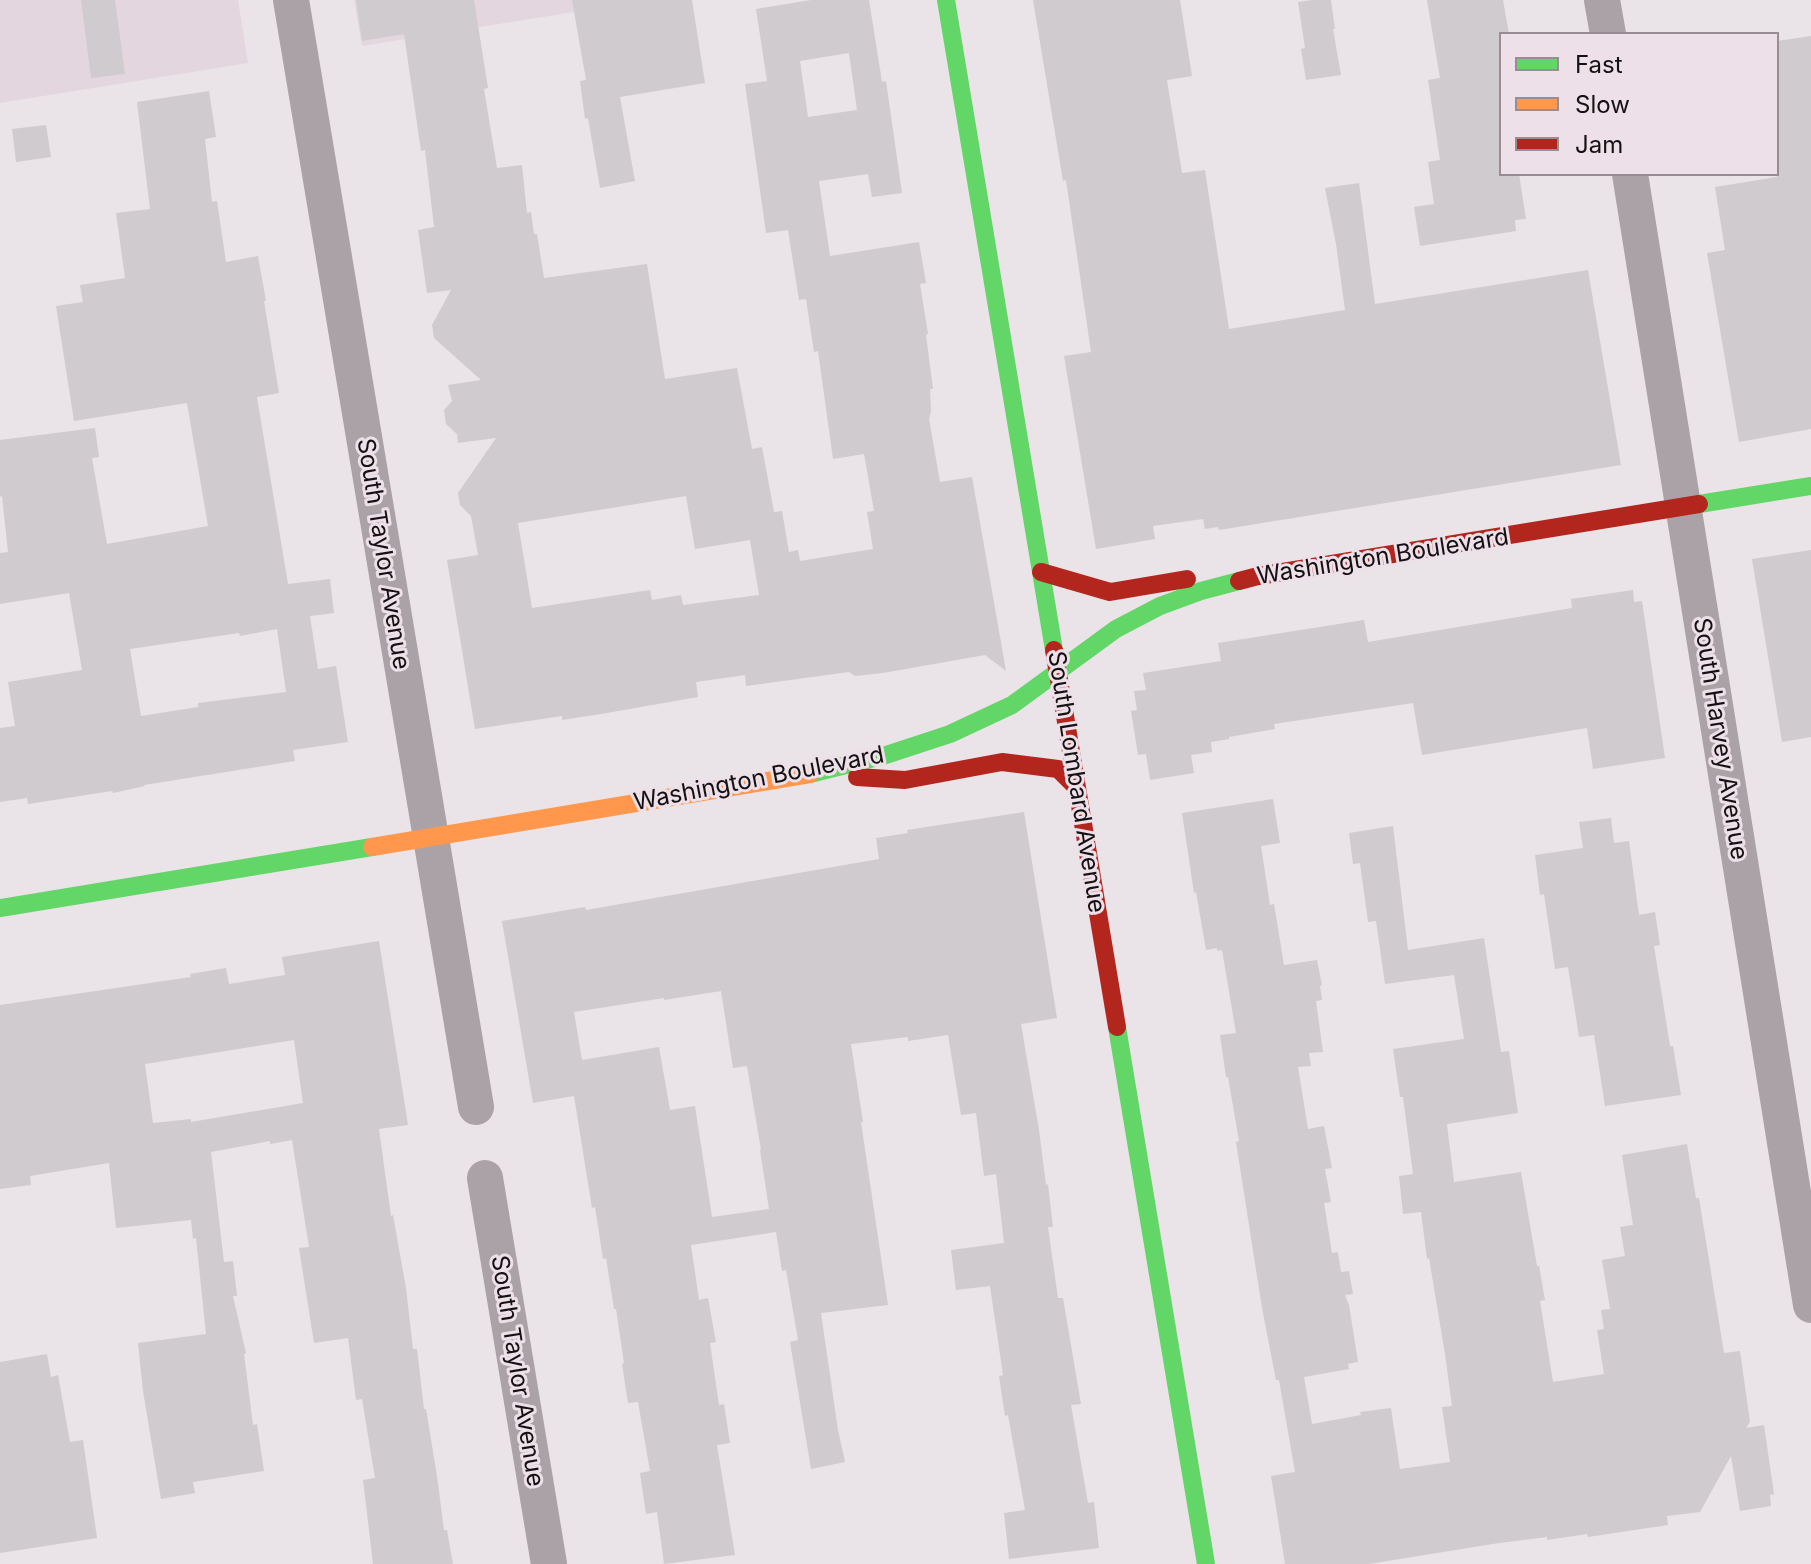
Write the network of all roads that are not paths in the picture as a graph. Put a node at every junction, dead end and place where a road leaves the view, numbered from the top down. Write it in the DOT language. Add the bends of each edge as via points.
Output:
graph roads {
  1 [pos="291,0"];
  2 [pos="946,0"];
  3 [pos="1602,0"];
  4 [pos="1608,32"];
  5 [pos="1630,176"];
  6 [pos="1811,486"];
  7 [pos="1683,507"];
  8 [pos="1041,572"];
  9 [pos="1258,576"];
  10 [pos="1058,672"];
  11 [pos="811,774"];
  12 [pos="1077,788"];
  13 [pos="430,837"];
  14 [pos="0,908"];
  15 [pos="476,1107"];
  16 [pos="485,1178"];
  17 [pos="1811,1305"];
  18 [pos="549,1564"];
  19 [pos="1206,1564"];
  1 -- 13 [label="street, South Taylor Avenue"];
  2 -- 8 [label="street, South Lombard Avenue"];
  3 -- 4 [label="street"];
  5 -- 7 [label="street, South Harvey Avenue"];
  6 -- 7 [label="street, Washington Boulevard"];
  7 -- 9 [label="street, Washington Boulevard"];
  7 -- 17 [label="street, South Harvey Avenue"];
  8 -- 9 [label="street" via="1110,592 1187,579"];
  8 -- 10 [label="street, South Lombard Avenue"];
  9 -- 10 [label="street, Washington Boulevard" via="1160,606 1116,629"];
  10 -- 11 [label="street, Washington Boulevard" via="1012,705 950,734"];
  10 -- 12 [label="street, South Lombard Avenue"];
  11 -- 12 [label="street" via="905,780 1002,762 1058,769"];
  11 -- 13 [label="street, Washington Boulevard"];
  12 -- 19 [label="street, South Lombard Avenue"];
  13 -- 14 [label="street, Washington Boulevard"];
  13 -- 15 [label="street, South Taylor Avenue"];
  16 -- 18 [label="street, South Taylor Avenue"];
}
